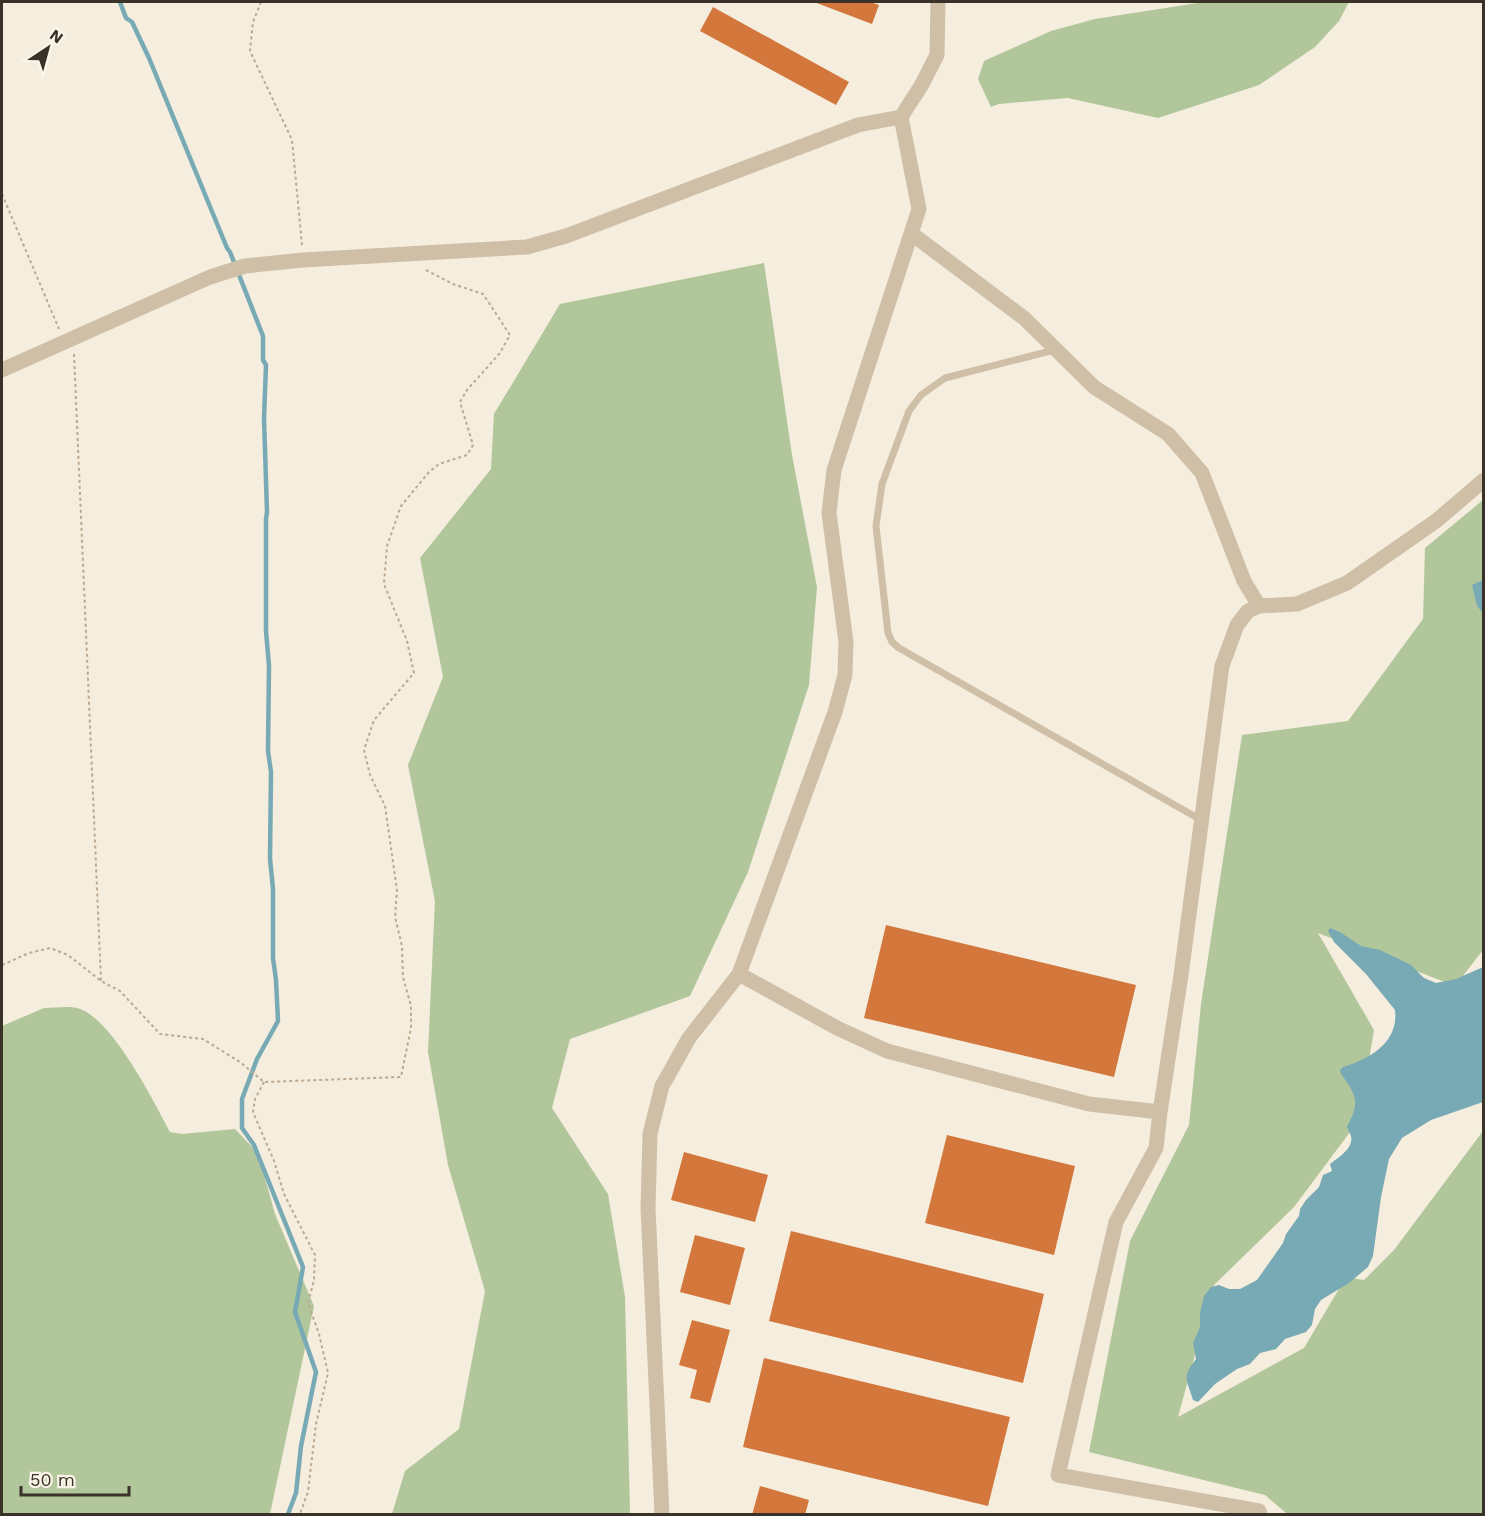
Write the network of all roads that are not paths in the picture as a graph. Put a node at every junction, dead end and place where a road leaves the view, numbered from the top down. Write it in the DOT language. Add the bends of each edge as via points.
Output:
graph roads {
  1 [pos="938,2"];
  2 [pos="901,117"];
  3 [pos="912,234"];
  4 [pos="1057,350"];
  5 [pos="2,369"];
  6 [pos="1484,480"];
  7 [pos="1259,606"];
  8 [pos="1201,820"];
  9 [pos="739,974"];
  10 [pos="1160,1112"];
  11 [pos="662,1515"];
  12 [pos="1260,1515"];
  1 -- 2 [label="street" via="937,55"];
  2 -- 3 [label="street" via="919,209"];
  2 -- 5 [label="street" via="858,125 566,236 527,247 245,266 210,277"];
  3 -- 4 [label="street" via="1024,318"];
  3 -- 9 [label="street" via="834,470 829,513 846,642 845,675"];
  4 -- 7 [label="street" via="1095,387 1168,434 1202,473 1244,581"];
  4 -- 8 [label="lane" via="945,378 921,394 909,411 882,484 876,526 888,633 899,648"];
  6 -- 7 [label="street" via="1436,521 1347,583 1297,604"];
  7 -- 8 [label="street" via="1248,611 1237,625 1222,666"];
  8 -- 10 [label="street"];
  9 -- 10 [label="street" via="887,1051 1089,1104"];
  9 -- 11 [label="street" via="689,1038 662,1086 650,1134 648,1208"];
  10 -- 12 [label="street" via="1156,1148 1116,1222 1058,1475"];
}
